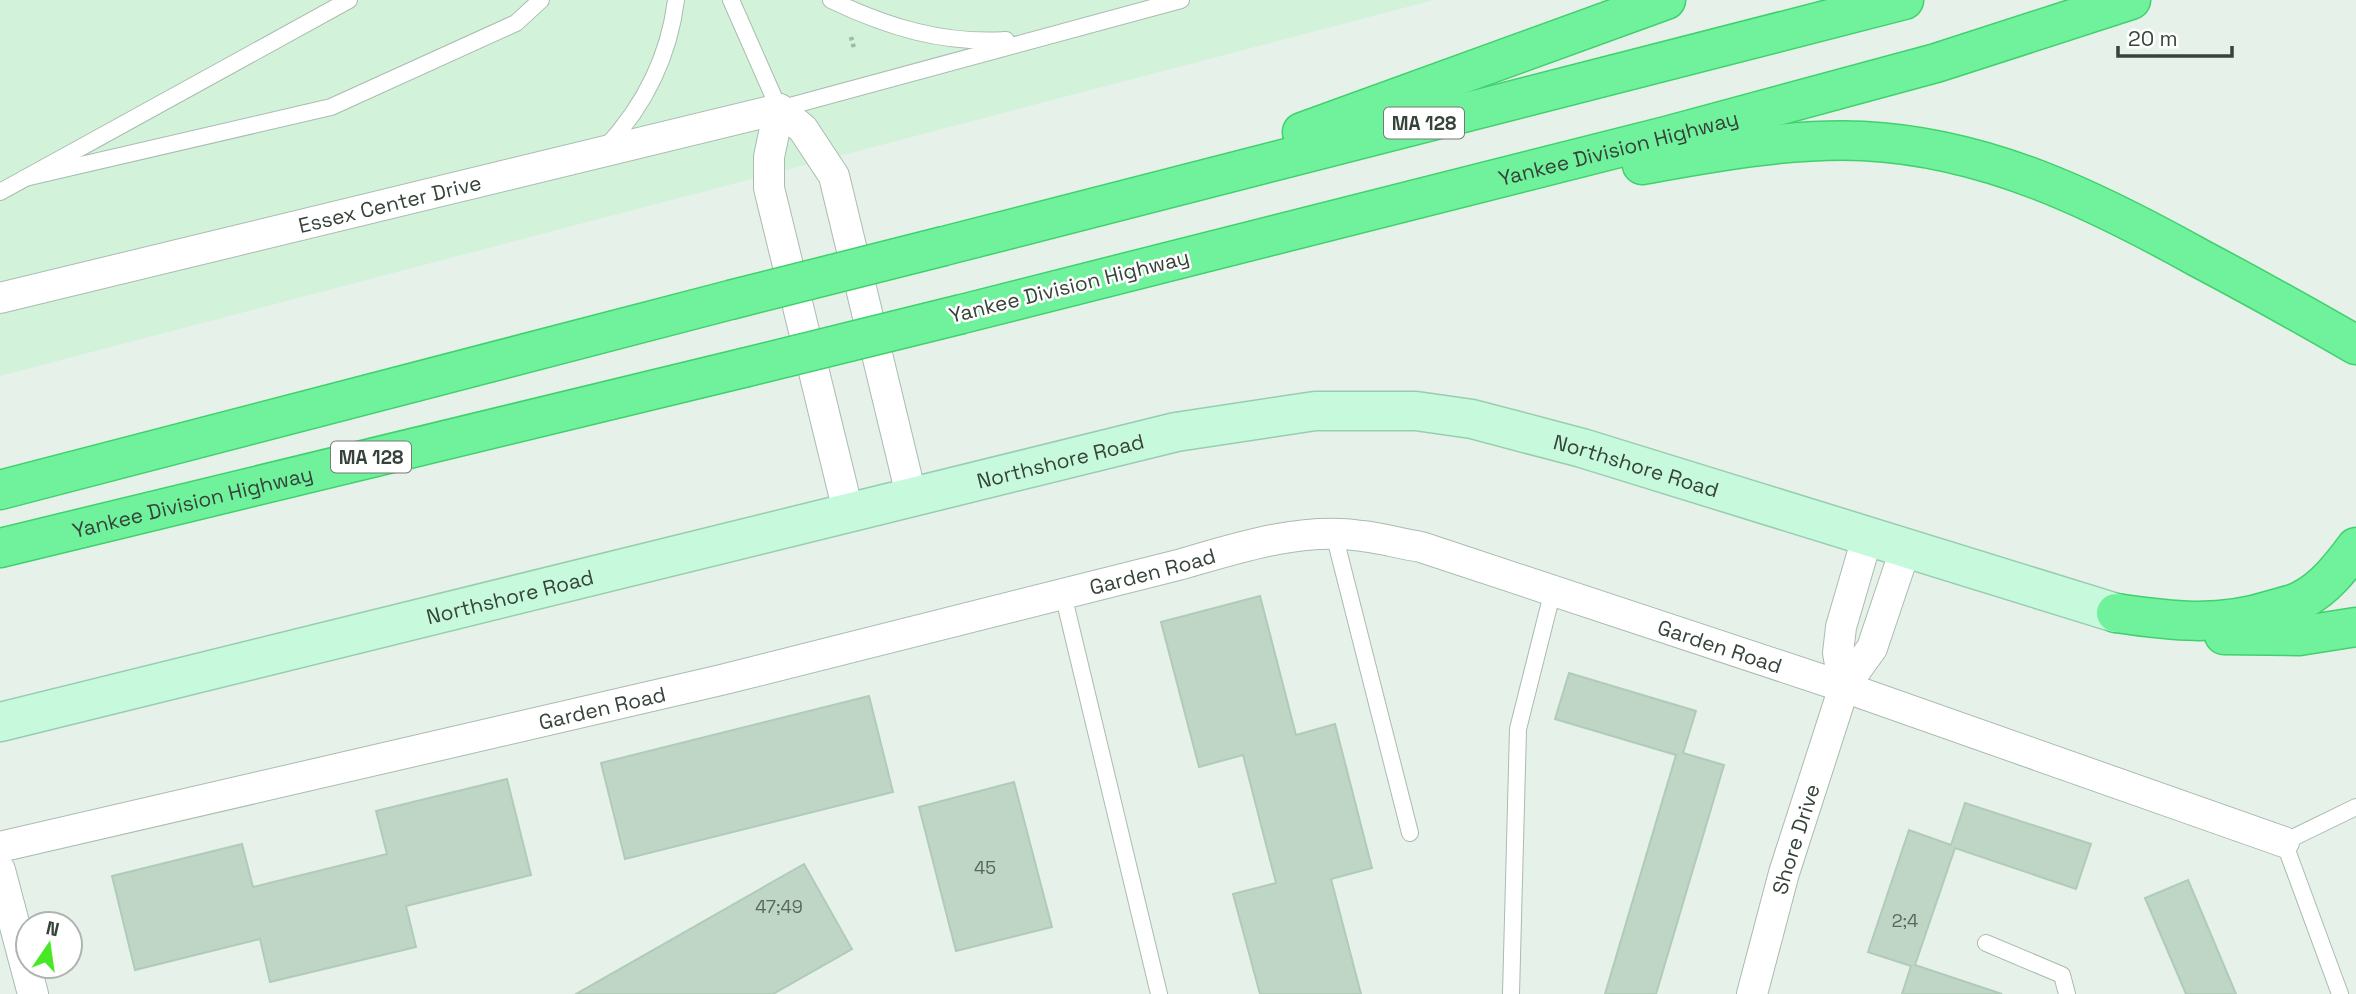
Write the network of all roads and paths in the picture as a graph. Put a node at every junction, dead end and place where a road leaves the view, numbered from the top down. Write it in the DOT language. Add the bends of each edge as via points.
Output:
graph roads {
  1 [pos="349,0"];
  2 [pos="541,0"];
  3 [pos="676,0"];
  4 [pos="731,0"];
  5 [pos="831,0"];
  6 [pos="1181,0"];
  7 [pos="1665,0"];
  8 [pos="1904,0"];
  9 [pos="2131,0"];
  10 [pos="1036,38"];
  11 [pos="779,109"];
  12 [pos="601,152"];
  13 [pos="25,178"];
  14 [pos="0,192"];
  15 [pos="1091,209"];
  16 [pos="1309,224"];
  17 [pos="0,298"];
  18 [pos="2302,314"];
  19 [pos="2356,345"];
  20 [pos="2356,367"];
  21 [pos="0,490"];
  22 [pos="912,499"];
  23 [pos="849,515"];
  24 [pos="1334,534"];
  25 [pos="1867,538"];
  26 [pos="2356,547"];
  27 [pos="0,548"];
  28 [pos="1905,550"];
  29 [pos="1553,590"];
  30 [pos="1063,594"];
  31 [pos="2116,613"];
  32 [pos="2356,627"];
  33 [pos="1844,687"];
  34 [pos="0,722"];
  35 [pos="2356,807"];
  36 [pos="1410,833"];
  37 [pos="2284,842"];
  38 [pos="0,848"];
  39 [pos="0,870"];
  40 [pos="1986,943"];
  41 [pos="33,994"];
  42 [pos="1159,994"];
  43 [pos="1511,994"];
  44 [pos="1752,994"];
  45 [pos="2067,994"];
  46 [pos="2340,994"];
  1 -- 13 [label="lane"];
  2 -- 13 [label="lane" via="516,23 331,107"];
  3 -- 12 [label="lane" via="656,74 631,120"];
  4 -- 11 [label="lane"];
  5 -- 10 [label="lane" via="907,32 970,42"];
  6 -- 10 [label="lane"];
  7 -- 15 [label="highway"];
  8 -- 15 [label="highway, MA 128"];
  9 -- 16 [label="highway, Yankee Division Highway / MA 128" via="1909,70 1666,136"];
  10 -- 11 [label="lane"];
  11 -- 12 [label="street, Essex Center Drive"];
  11 -- 22 [label="street" via="803,129 834,176"];
  11 -- 23 [label="street" via="769,158 769,188"];
  12 -- 17 [label="street, Essex Center Drive"];
  13 -- 14 [label="lane"];
  15 -- 21 [label="highway, MA 128, bridge"];
  16 -- 18 [label="highway" via="1695,156 1861,141 1954,154 2050,182"];
  16 -- 27 [label="highway, Yankee Division Highway / MA 128, bridge" via="962,314"];
  18 -- 19 [label="highway"];
  18 -- 20 [label="highway"];
  22 -- 23 [label="street, Northshore Road"];
  22 -- 25 [label="street, Northshore Road" via="1212,425 1315,411 1416,411 1522,430"];
  23 -- 34 [label="street, Northshore Road"];
  24 -- 29 [label="street, Garden Road" via="1421,547"];
  24 -- 30 [label="street, Garden Road" via="1243,546"];
  24 -- 36 [label="lane"];
  25 -- 28 [label="street, Northshore Road"];
  25 -- 33 [label="street, Shore Drive" via="1841,627 1838,653"];
  26 -- 31 [label="highway" via="2334,576 2302,600 2266,612 2199,624"];
  28 -- 31 [label="street, Northshore Road"];
  28 -- 33 [label="street, Shore Drive" via="1872,648"];
  29 -- 33 [label="street, Garden Road"];
  29 -- 43 [label="lane" via="1518,729"];
  30 -- 38 [label="street, Garden Road" via="721,680"];
  30 -- 42 [label="lane"];
  31 -- 32 [label="highway" via="2187,631 2247,638"];
  33 -- 37 [label="street, Garden Road"];
  33 -- 44 [label="street, Shore Drive" via="1784,873"];
  35 -- 37 [label="lane"];
  37 -- 46 [label="lane"];
  39 -- 41 [label="street"];
  40 -- 45 [label="lane" via="2062,975"];
}
